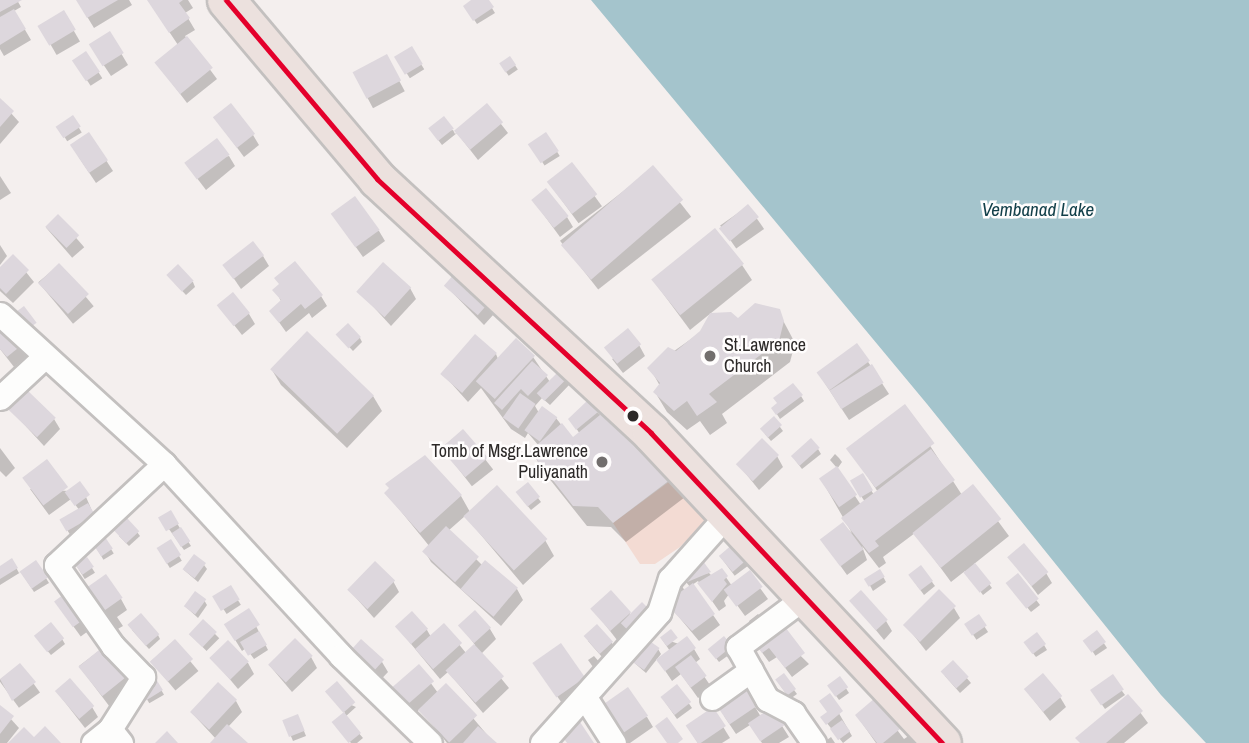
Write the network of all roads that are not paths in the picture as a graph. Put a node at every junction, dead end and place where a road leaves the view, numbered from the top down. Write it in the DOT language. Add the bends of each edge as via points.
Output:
graph roads {
  1 [pos="226,0"];
  2 [pos="0,314"];
  3 [pos="43,358"];
  4 [pos="0,398"];
  5 [pos="164,464"];
  6 [pos="727,515"];
  7 [pos="805,597"];
  8 [pos="751,670"];
  9 [pos="712,698"];
  10 [pos="586,699"];
  11 [pos="108,738"];
  12 [pos="931,740"];
  13 [pos="430,743"];
  14 [pos="542,743"];
  15 [pos="614,743"];
  16 [pos="814,743"];
  1 -- 6 [label="main road" via="377,179 651,433"];
  2 -- 3 [label="street"];
  3 -- 4 [label="street"];
  3 -- 5 [label="street"];
  5 -- 11 [label="street" via="56,565 113,646 143,677"];
  5 -- 13 [label="street" via="341,656"];
  6 -- 7 [label="main road"];
  6 -- 10 [label="street" via="670,579 659,611"];
  7 -- 8 [label="street" via="738,647"];
  7 -- 12 [label="main road"];
  8 -- 9 [label="street"];
  8 -- 16 [label="street" via="767,699 793,713"];
  10 -- 14 [label="street"];
  10 -- 15 [label="street"];
}
